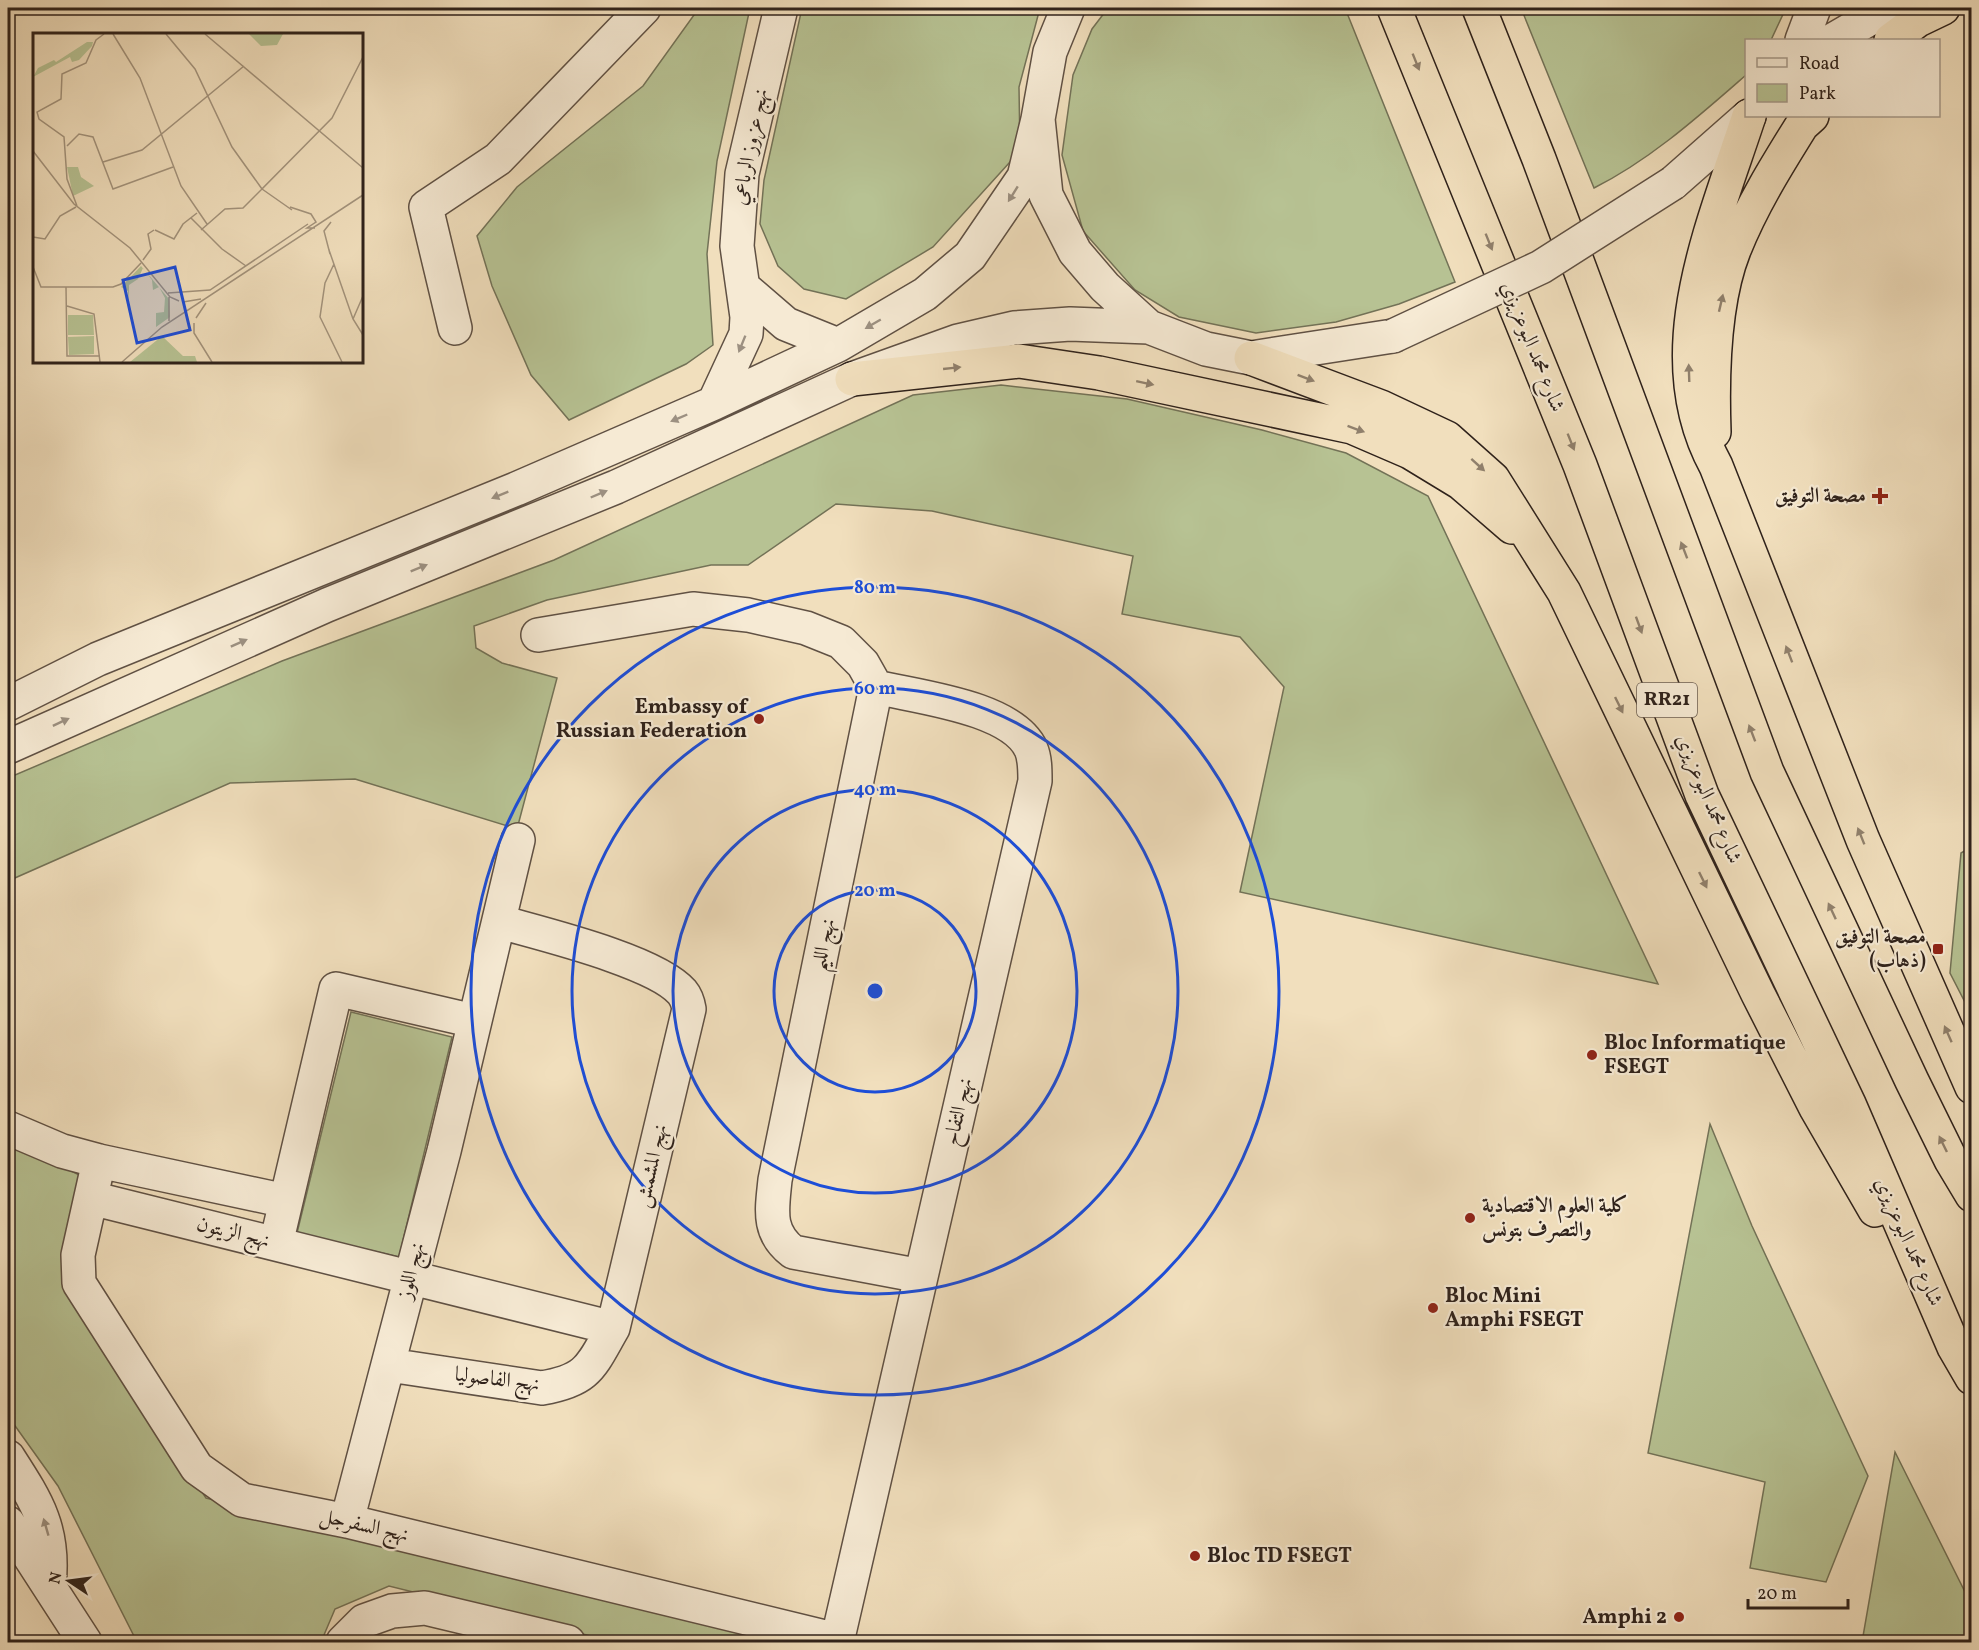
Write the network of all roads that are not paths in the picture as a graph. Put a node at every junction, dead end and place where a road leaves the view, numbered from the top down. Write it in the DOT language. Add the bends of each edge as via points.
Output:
graph roads {
  1 [pos="644,8"];
  2 [pos="781,8"];
  3 [pos="1068,8"];
  4 [pos="1394,8"];
  5 [pos="1479,8"];
  6 [pos="1814,8"];
  7 [pos="1888,8"];
  8 [pos="1943,8"];
  9 [pos="1802,39"];
  10 [pos="1835,39"];
  11 [pos="1892,39"];
  12 [pos="1748,117"];
  13 [pos="1749,117"];
  14 [pos="1811,117"];
  15 [pos="1038,119"];
  16 [pos="743,287"];
  17 [pos="1149,327"];
  18 [pos="455,328"];
  19 [pos="838,345"];
  20 [pos="1251,358"];
  21 [pos="852,379"];
  22 [pos="714,403"];
  23 [pos="1716,466"];
  24 [pos="1544,556"];
  25 [pos="538,635"];
  26 [pos="876,687"];
  27 [pos="8,704"];
  28 [pos="8,747"];
  29 [pos="518,840"];
  30 [pos="500,922"];
  31 [pos="474,1021"];
  32 [pos="1971,1087"];
  33 [pos="8,1128"];
  34 [pos="99,1161"];
  35 [pos="1971,1195"];
  36 [pos="91,1198"];
  37 [pos="286,1201"];
  38 [pos="276,1244"];
  39 [pos="921,1276"];
  40 [pos="410,1279"];
  41 [pos="613,1328"];
  42 [pos="1954,1347"];
  43 [pos="389,1365"];
  44 [pos="1971,1378"];
  45 [pos="8,1457"];
  46 [pos="347,1521"];
  47 [pos="8,1523"];
  48 [pos="49,1585"];
  49 [pos="758,1632"];
  50 [pos="837,1641"];
  51 [pos="85,1642"];
  52 [pos="343,1642"];
  53 [pos="568,1642"];
  1 -- 18 [label="street" via="498,159 426,207"];
  2 -- 16 [label="street, نهج عزوز الرباعي" via="742,174 736,246"];
  3 -- 15 [label="street" via="1050,52"];
  4 -- 42 [label="highway, شارع محمد البوعزيزي / RR21, one-way" via="1580,465 1702,795 1849,1104"];
  35 -- 5 [label="highway, one-way" via="1912,1081 1767,772 1548,181"];
  6 -- 9 [label="street"];
  7 -- 10 [label="street"];
  8 -- 11 [label="highway"];
  12 -- 20 [label="street, bridge" via="1673,183 1541,267 1393,336"];
  23 -- 13 [label="highway, one-way" via="1706,448 1691,398 1689,338 1705,252"];
  23 -- 14 [label="highway, one-way" via="1713,384 1718,318 1733,252 1760,193"];
  15 -- 17 [label="street" via="1046,195 1076,252 1105,287"];
  15 -- 19 [label="street, one-way" via="1024,177 970,256 925,294"];
  16 -- 19 [label="street" via="786,324"];
  16 -- 22 [label="street, نهج عزوز الرباعي, one-way" via="746,334"];
  17 -- 20 [label="street" via="1206,349"];
  17 -- 21 [label="street" via="1070,324 1014,328 958,341"];
  19 -- 22 [label="street"];
  20 -- 24 [label="highway, one-way" via="1381,407 1448,438 1493,479"];
  21 -- 24 [label="highway, one-way" via="1019,361 1099,373 1352,427 1410,452 1461,483"];
  28 -- 21 [label="street, one-way" via="327,605 616,487"];
  22 -- 27 [label="street, one-way" via="516,489 98,659"];
  32 -- 23 [label="highway, one-way" via="1863,840"];
  24 -- 42 [label="highway, one-way" via="1816,1108"];
  25 -- 26 [label="street" via="693,609 748,615 807,628 841,642 863,664"];
  26 -- 39 [label="street, نهج التفاح" via="978,711 1012,727 1031,749 1035,765 1035,781"];
  26 -- 39 [label="street, نهج الليم" via="771,1218 778,1238 793,1252"];
  29 -- 30 [label="street, نهج اللوز"];
  30 -- 31 [label="street, نهج اللوز"];
  30 -- 41 [label="street, نهج المشمش" via="637,966 681,991 687,1000"];
  31 -- 37 [label="street" via="336,989"];
  31 -- 40 [label="street, نهج اللوز"];
  33 -- 34 [label="street, نهج الزيتون" via="62,1152"];
  34 -- 36 [label="street"];
  34 -- 37 [label="street, نهج الزيتون"];
  36 -- 38 [label="street, نهج الزيتون"];
  36 -- 46 [label="street, نهج السفرجل" via="78,1255 79,1282 197,1468 242,1500"];
  37 -- 38 [label="street"];
  38 -- 40 [label="street, نهج الزيتون"];
  39 -- 50 [label="street, نهج التفاح"];
  40 -- 41 [label="street"];
  40 -- 43 [label="street, نهج اللوز"];
  41 -- 43 [label="street, نهج الفاصوليا" via="588,1371 566,1384 542,1388"];
  42 -- 44 [label="highway, شارع محمد البوعزيزي / RR21"];
  43 -- 46 [label="street, نهج اللوز"];
  48 -- 45 [label="street, one-way" via="48,1530 33,1496"];
  46 -- 49 [label="street, نهج السفرجل"];
  47 -- 48 [label="street"];
  48 -- 51 [label="street"];
  49 -- 50 [label="street, نهج السفرجل"];
  52 -- 53 [label="street" via="364,1621 392,1611 424,1608"];
}
